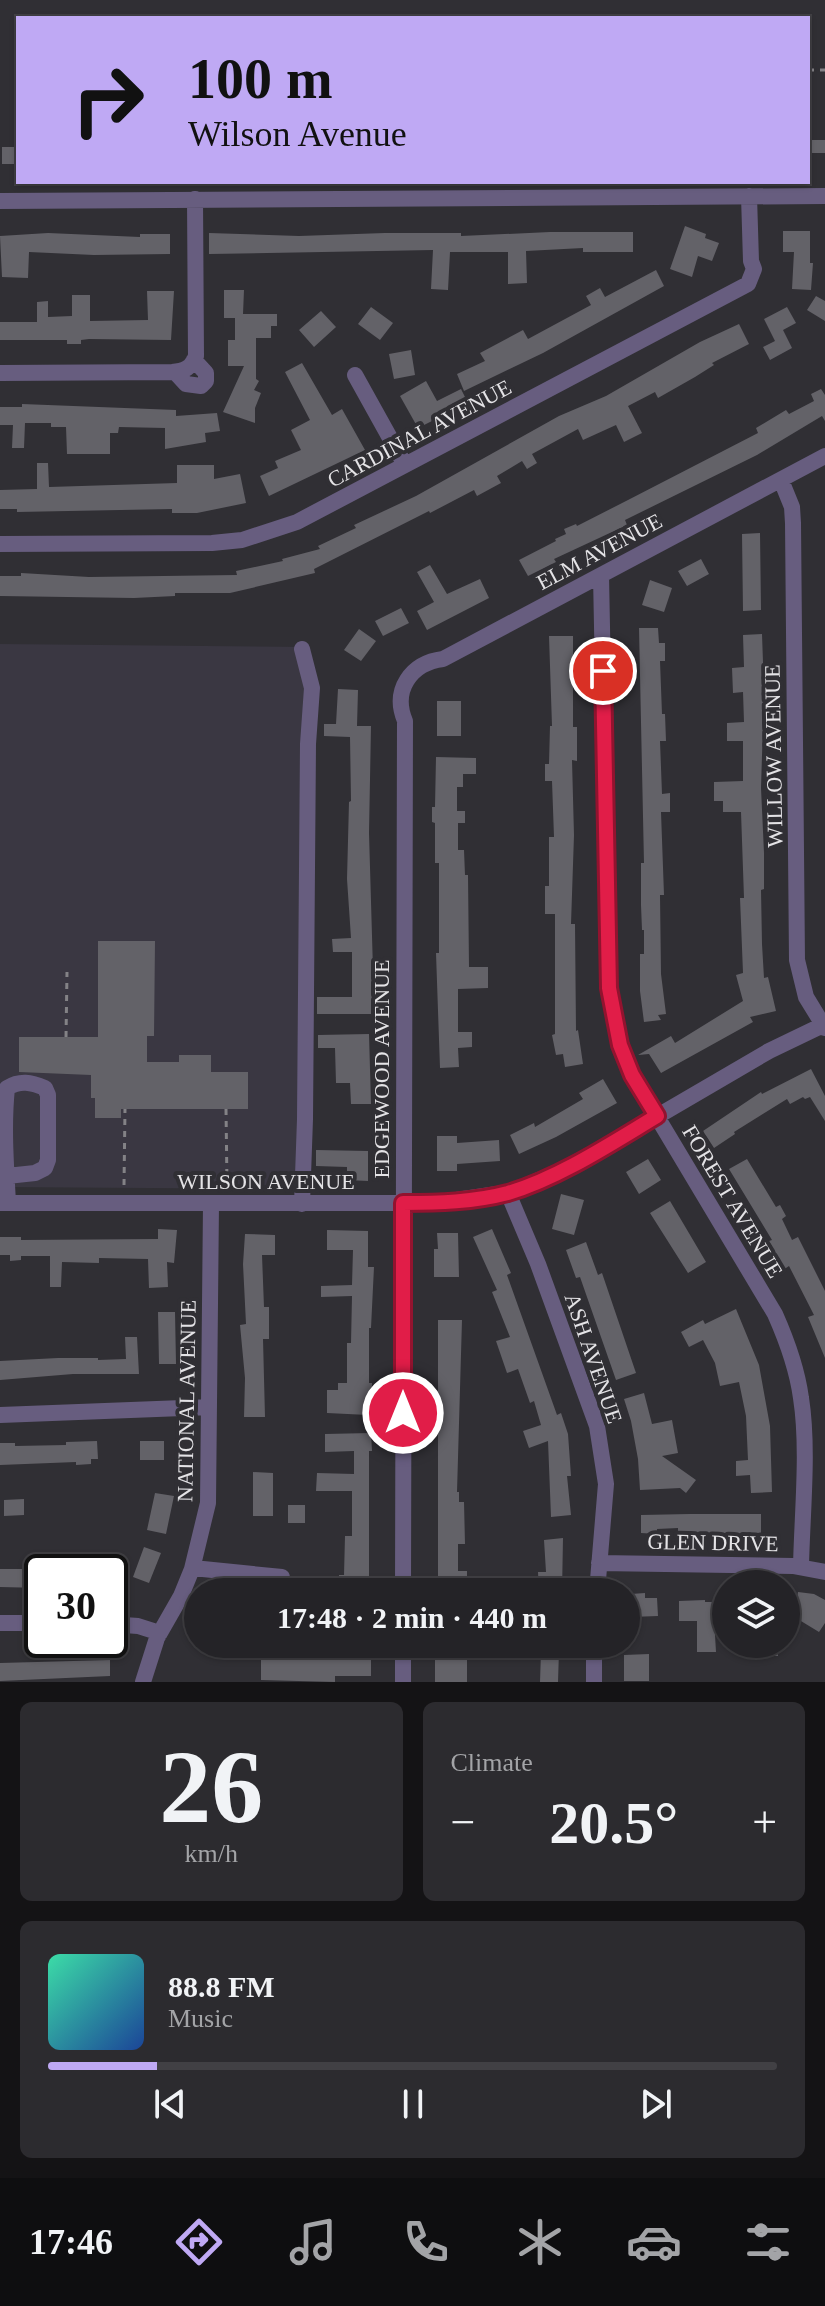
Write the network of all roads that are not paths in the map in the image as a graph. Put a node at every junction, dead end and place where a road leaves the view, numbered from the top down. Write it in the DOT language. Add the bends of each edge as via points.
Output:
graph roads {
  1 [pos="749,196"];
  2 [pos="825,196"];
  3 [pos="195,199"];
  4 [pos="0,201"];
  5 [pos="0,373"];
  6 [pos="355,375"];
  7 [pos="825,456"];
  8 [pos="405,465"];
  9 [pos="781,480"];
  10 [pos="0,544"];
  11 [pos="601,575"];
  12 [pos="302,649"];
  13 [pos="402,690"];
  14 [pos="824,1026"];
  15 [pos="657,1116"];
  16 [pos="7,1176"];
  17 [pos="508,1193"];
  18 [pos="4,1203"];
  19 [pos="403,1203"];
  20 [pos="211,1204"];
  21 [pos="302,1204"];
  22 [pos="209,1407"];
  23 [pos="0,1415"];
  24 [pos="599,1563"];
  25 [pos="801,1567"];
  26 [pos="193,1568"];
  27 [pos="825,1572"];
  28 [pos="282,1577"];
  29 [pos="403,1578"];
  30 [pos="598,1578"];
  31 [pos="0,1623"];
  32 [pos="24,1623"];
  33 [pos="128,1625"];
  34 [pos="160,1633"];
  35 [pos="403,1658"];
  36 [pos="594,1658"];
  37 [pos="143,1682"];
  38 [pos="403,1682"];
  39 [pos="594,1682"];
  1 -- 2 [label="street"];
  1 -- 3 [label="street"];
  1 -- 8 [label="street, CARDINAL AVENUE" via="754,269 748,284"];
  3 -- 4 [label="street"];
  3 -- 5 [label="street" via="191,366 175,372"];
  6 -- 8 [label="street"];
  7 -- 9 [label="street, ELM AVENUE"];
  8 -- 10 [label="street, CARDINAL AVENUE" via="297,522 242,540"];
  9 -- 11 [label="street, ELM AVENUE"];
  9 -- 14 [label="street, WILLOW AVENUE" via="793,523 797,960 806,997"];
  11 -- 13 [label="street, ELM AVENUE" via="443,659 418,666"];
  11 -- 15 [label="street, FOREST AVENUE" via="609,988 620,1045"];
  12 -- 21 [label="street" via="312,688"];
  13 -- 19 [label="street, EDGEWOOD AVENUE"];
  14 -- 15 [label="street, WILSON AVENUE" via="769,1051"];
  15 -- 17 [label="street, WILSON AVENUE"];
  15 -- 25 [label="street, FOREST AVENUE" via="787,1342 804,1430"];
  16 -- 16 [label="street" via="35,1173 48,1160 48,1095 33,1083 7,1088"];
  16 -- 18 [label="street"];
  17 -- 19 [label="street, WILSON AVENUE"];
  17 -- 24 [label="street, ASH AVENUE" via="597,1426 606,1484"];
  18 -- 20 [label="street, WILSON AVENUE"];
  19 -- 21 [label="street, WILSON AVENUE"];
  19 -- 29 [label="street, EDGEWOOD AVENUE"];
  20 -- 21 [label="street, WILSON AVENUE"];
  20 -- 22 [label="street, NATIONAL AVENUE"];
  22 -- 23 [label="street"];
  22 -- 26 [label="street, NATIONAL AVENUE" via="208,1503"];
  24 -- 25 [label="street, GLEN DRIVE"];
  24 -- 30 [label="street, ASH AVENUE"];
  25 -- 27 [label="street, GLEN DRIVE"];
  26 -- 28 [label="street"];
  26 -- 34 [label="street, NATIONAL AVENUE"];
  31 -- 32 [label="street"];
  33 -- 34 [label="street"];
  34 -- 37 [label="street, NATIONAL AVENUE"];
  35 -- 38 [label="street"];
  36 -- 39 [label="street"];
}
